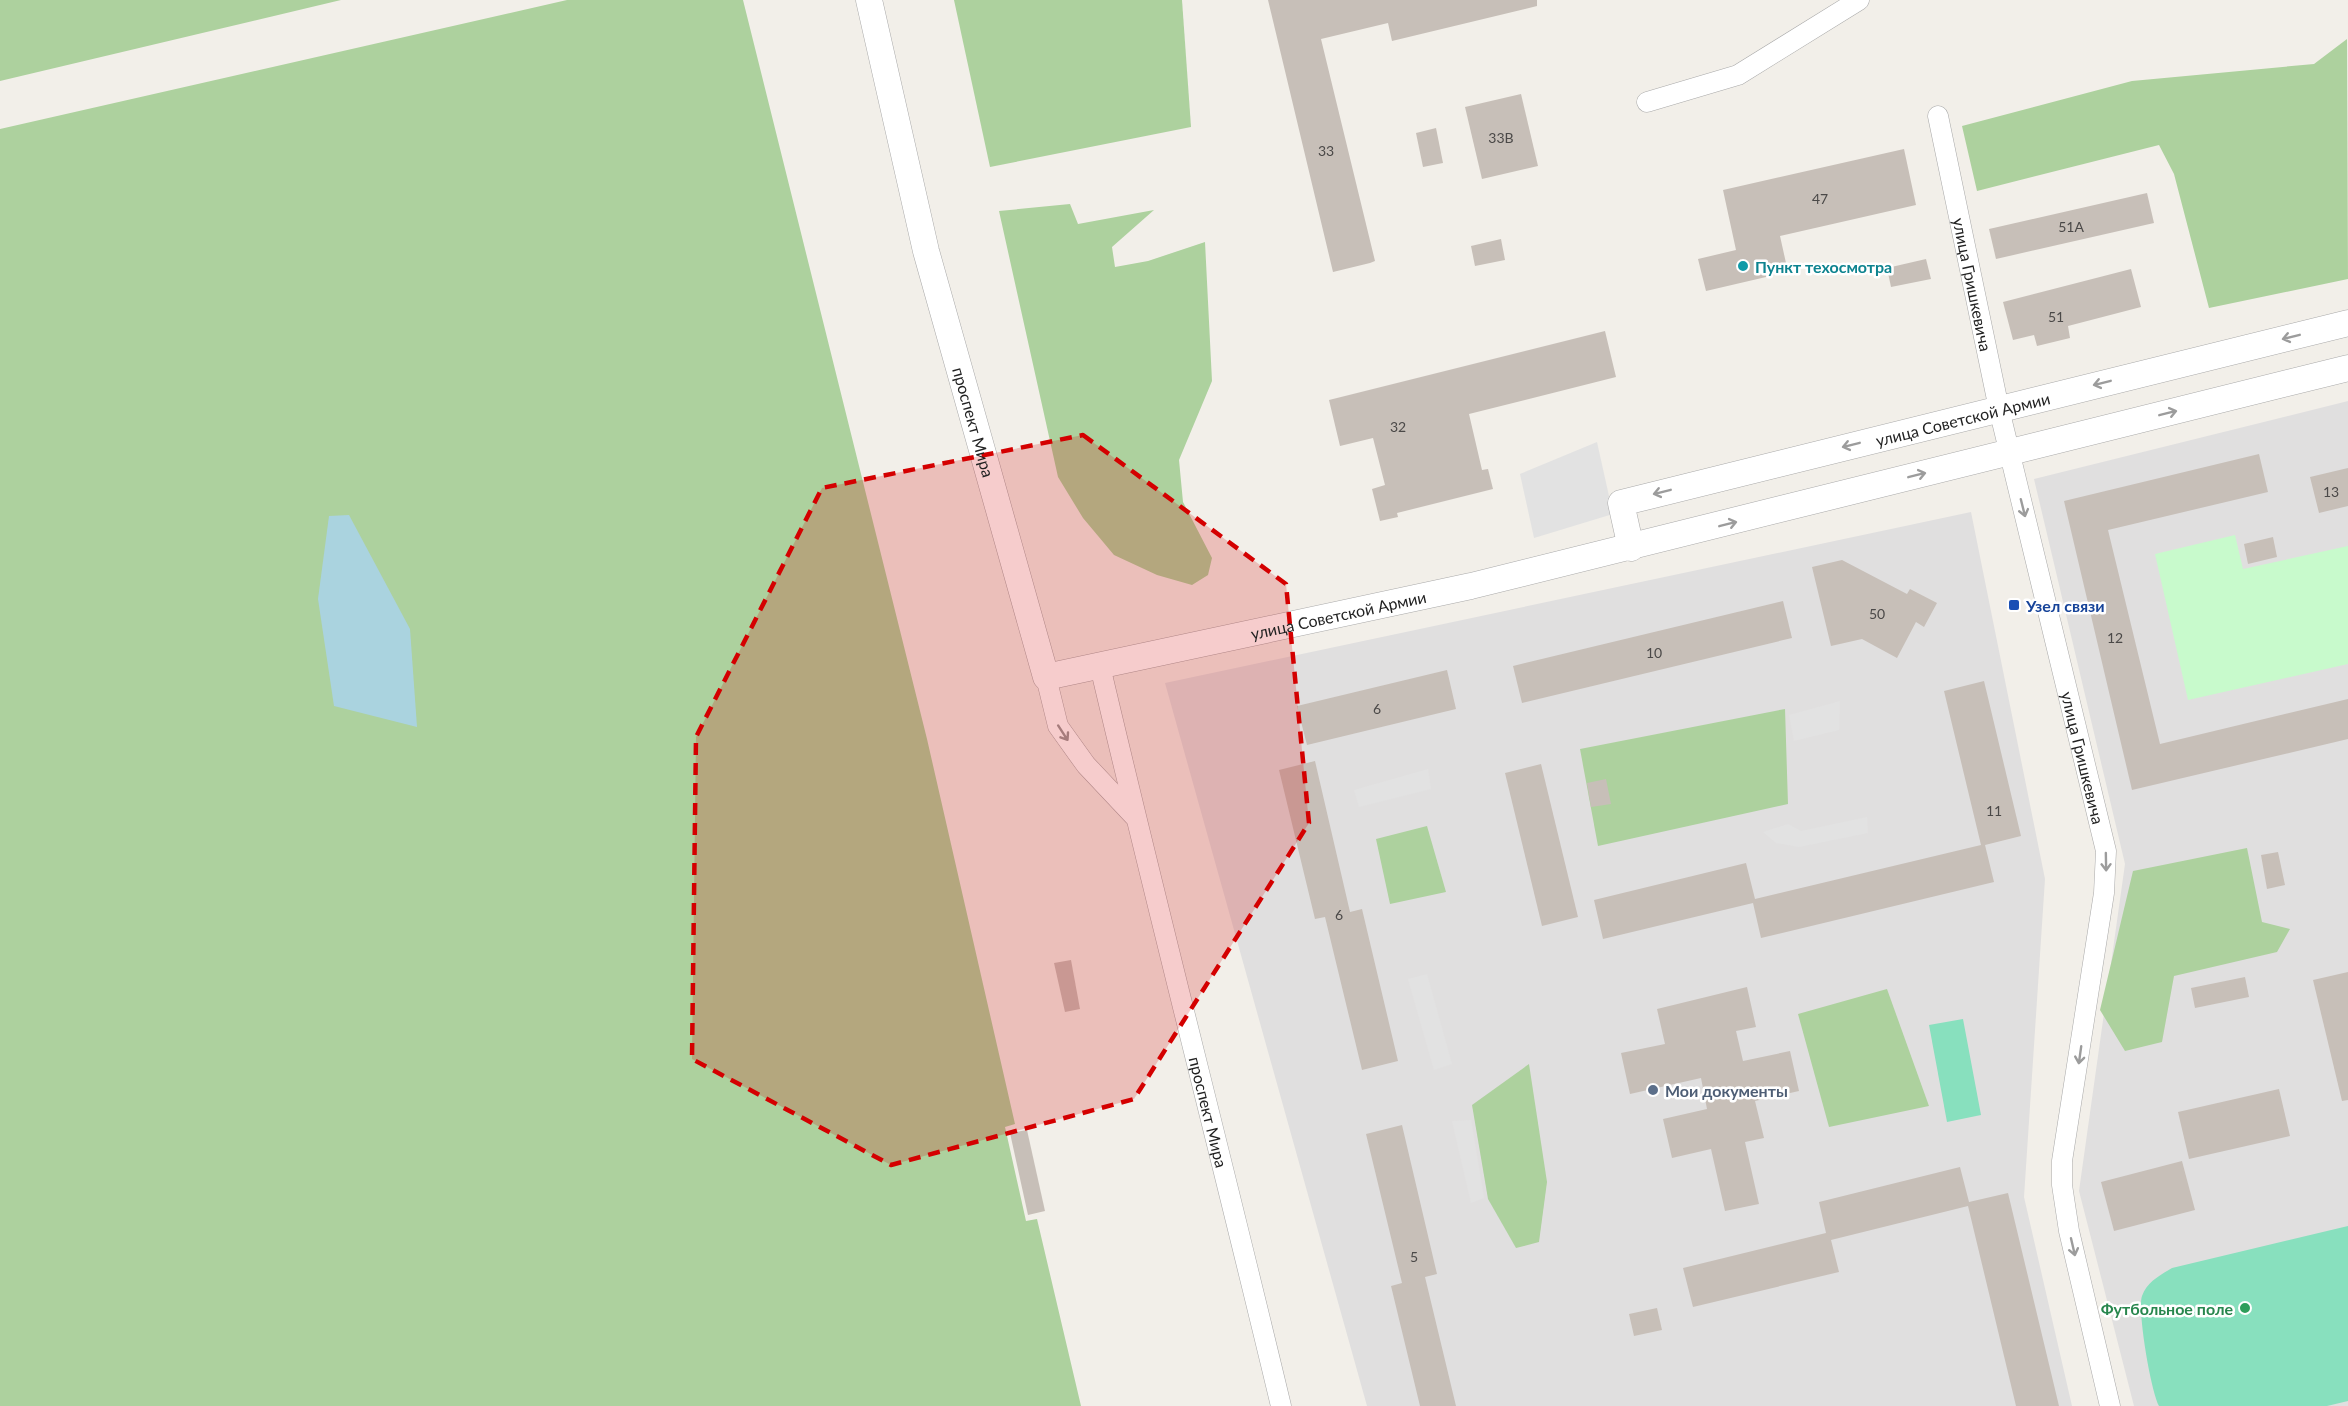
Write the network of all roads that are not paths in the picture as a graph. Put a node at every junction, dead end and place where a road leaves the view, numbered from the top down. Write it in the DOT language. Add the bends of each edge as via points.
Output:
graph roads {
  1 [pos="869,0"];
  2 [pos="1859,0"];
  3 [pos="1647,102"];
  4 [pos="1938,116"];
  5 [pos="2348,323"];
  6 [pos="2348,368"];
  7 [pos="1999,409"];
  8 [pos="2009,452"];
  9 [pos="1631,548"];
  10 [pos="1100,666"];
  11 [pos="1046,677"];
  12 [pos="1136,818"];
  13 [pos="1281,1406"];
  14 [pos="2110,1406"];
  1 -- 11 [label="street, проспект Мира" via="926,251"];
  2 -- 3 [label="street" via="1738,75"];
  4 -- 7 [label="street, улица Гришкевича"];
  5 -- 7 [label="street, улица Советской Армии, one-way"];
  8 -- 6 [label="street, улица Советской Армии, one-way"];
  7 -- 8 [label="street, улица Гришкевича"];
  7 -- 9 [label="street, улица Советской Армии, one-way" via="1621,503"];
  9 -- 8 [label="street, улица Советской Армии, one-way"];
  8 -- 14 [label="street, улица Гришкевича, one-way" via="2106,851 2104,893 2062,1161 2062,1185"];
  9 -- 10 [label="street, улица Советской Армии"];
  10 -- 11 [label="street, улица Советской Армии"];
  10 -- 12 [label="street, проспект Мира"];
  11 -- 12 [label="street, проспект Мира, one-way" via="1058,726 1086,765"];
  12 -- 13 [label="street, проспект Мира"];
}
